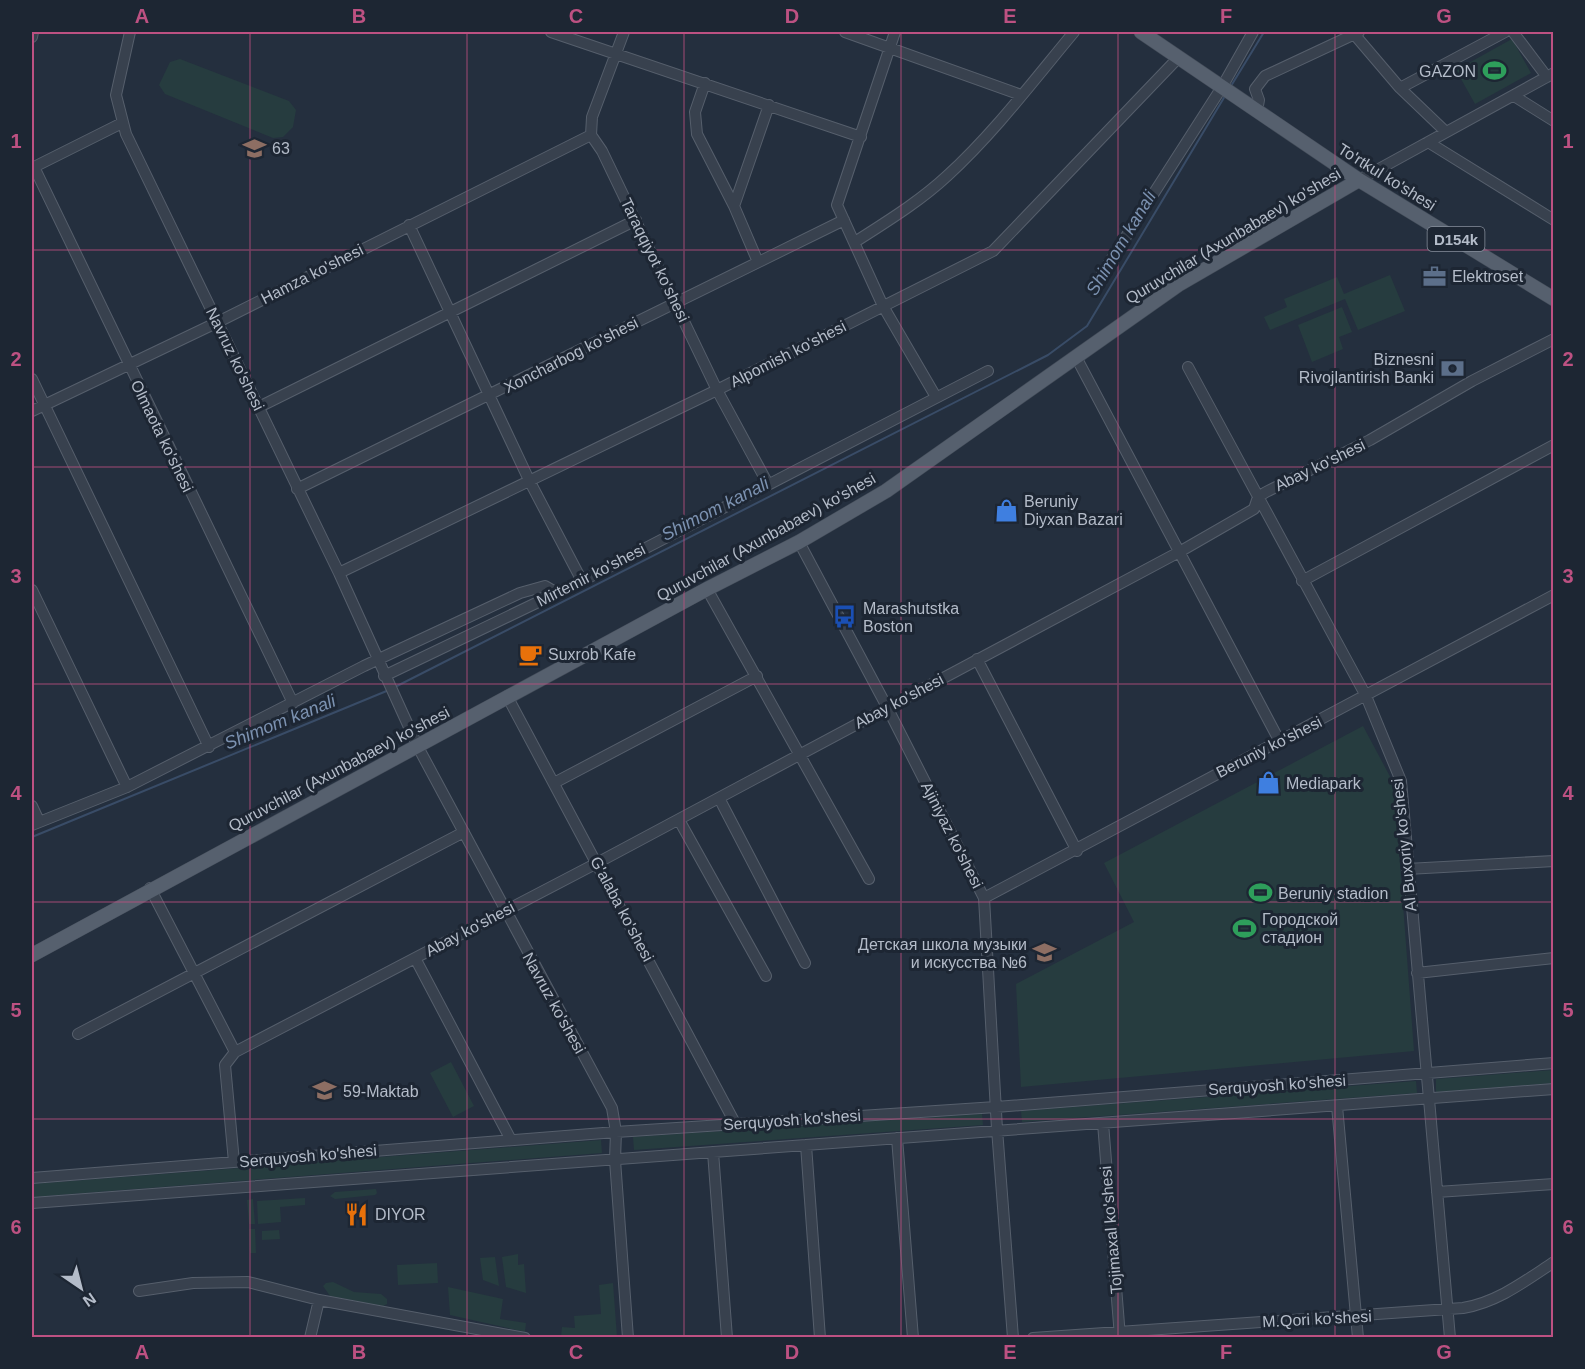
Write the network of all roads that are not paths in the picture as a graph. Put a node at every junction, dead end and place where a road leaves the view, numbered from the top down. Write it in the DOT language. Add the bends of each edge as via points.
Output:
graph roads {
  1 [pos="33,32"];
  2 [pos="130,32"];
  3 [pos="550,32"];
  4 [pos="624,32"];
  5 [pos="845,32"];
  6 [pos="895,32"];
  7 [pos="1074,32"];
  8 [pos="1141,32"];
  9 [pos="1253,32"];
  10 [pos="1505,32"];
  11 [pos="1513,32"];
  12 [pos="1357,33"];
  13 [pos="32,38"];
  14 [pos="890,47"];
  15 [pos="617,52"];
  16 [pos="1179,57"];
  17 [pos="1550,75"];
  18 [pos="705,83"];
  19 [pos="1400,88"];
  20 [pos="1228,91"];
  21 [pos="1021,95"];
  22 [pos="1514,96"];
  23 [pos="769,105"];
  24 [pos="1257,111"];
  25 [pos="1554,121"];
  26 [pos="122,123"];
  27 [pos="1446,132"];
  28 [pos="591,135"];
  29 [pos="861,137"];
  30 [pos="1428,142"];
  31 [pos="33,168"];
  32 [pos="1359,180"];
  33 [pos="734,206"];
  34 [pos="636,220"];
  35 [pos="844,220"];
  36 [pos="1554,220"];
  37 [pos="409,225"];
  38 [pos="855,242"];
  39 [pos="758,262"];
  40 [pos="1102,274"];
  41 [pos="1554,299"];
  42 [pos="676,302"];
  43 [pos="883,306"];
  44 [pos="450,311"];
  45 [pos="218,322"];
  46 [pos="1554,339"];
  47 [pos="1076,357"];
  48 [pos="128,366"];
  49 [pos="1188,367"];
  50 [pos="988,371"];
  51 [pos="32,379"];
  52 [pos="717,390"];
  53 [pos="489,396"];
  54 [pos="936,397"];
  55 [pos="44,405"];
  56 [pos="259,406"];
  57 [pos="32,411"];
  58 [pos="1554,445"];
  59 [pos="530,480"];
  60 [pos="768,484"];
  61 [pos="297,489"];
  62 [pos="1258,497"];
  63 [pos="799,542"];
  64 [pos="1180,551"];
  65 [pos="339,573"];
  66 [pos="582,581"];
  67 [pos="1302,581"];
  68 [pos="706,589"];
  69 [pos="32,590"];
  70 [pos="557,593"];
  71 [pos="1554,596"];
  72 [pos="977,659"];
  73 [pos="377,660"];
  74 [pos="757,676"];
  75 [pos="385,678"];
  76 [pos="507,696"];
  77 [pos="1366,696"];
  78 [pos="293,703"];
  79 [pos="887,706"];
  80 [pos="1280,742"];
  81 [pos="209,747"];
  82 [pos="418,747"];
  83 [pos="801,754"];
  84 [pos="554,783"];
  85 [pos="127,787"];
  86 [pos="719,798"];
  87 [pos="32,806"];
  88 [pos="679,820"];
  89 [pos="35,823"];
  90 [pos="464,832"];
  91 [pos="1077,851"];
  92 [pos="1554,861"];
  93 [pos="597,863"];
  94 [pos="1407,869"];
  95 [pos="869,879"];
  96 [pos="150,888"];
  97 [pos="984,898"];
  98 [pos="504,910"];
  99 [pos="32,955"];
  100 [pos="416,958"];
  101 [pos="1554,958"];
  102 [pos="805,963"];
  103 [pos="1417,973"];
  104 [pos="193,974"];
  105 [pos="766,976"];
  106 [pos="78,1034"];
  107 [pos="236,1052"];
  108 [pos="1554,1063"];
  109 [pos="1427,1073"];
  110 [pos="1554,1089"];
  111 [pos="1430,1100"];
  112 [pos="1337,1106"];
  113 [pos="996,1107"];
  114 [pos="735,1123"];
  115 [pos="1103,1123"];
  116 [pos="997,1129"];
  117 [pos="616,1132"];
  118 [pos="897,1138"];
  119 [pos="511,1140"];
  120 [pos="806,1145"];
  121 [pos="713,1152"];
  122 [pos="615,1160"];
  123 [pos="234,1162"];
  124 [pos="32,1178"];
  125 [pos="1554,1184"];
  126 [pos="1437,1192"];
  127 [pos="32,1203"];
  128 [pos="1554,1262"];
  129 [pos="139,1291"];
  130 [pos="319,1300"];
  131 [pos="1446,1310"];
  132 [pos="1356,1317"];
  133 [pos="1120,1335"];
  134 [pos="310,1338"];
  135 [pos="525,1338"];
  136 [pos="628,1338"];
  137 [pos="727,1338"];
  138 [pos="820,1338"];
  139 [pos="913,1338"];
  140 [pos="1013,1338"];
  141 [pos="1033,1338"];
  142 [pos="1358,1338"];
  143 [pos="1450,1338"];
  1 -- 13 [label="street"];
  2 -- 26 [label="street, Navruz ko'shesi" via="116,95"];
  3 -- 15 [label="street"];
  4 -- 15 [label="street"];
  5 -- 14 [label="street"];
  6 -- 14 [label="street"];
  7 -- 21 [label="street"];
  8 -- 16 [label="main road, To'rtkul ko'shesi / D154k"];
  9 -- 20 [label="street"];
  10 -- 19 [label="street"];
  11 -- 17 [label="street"];
  12 -- 19 [label="street"];
  12 -- 24 [label="street" via="1265,76 1256,88"];
  14 -- 21 [label="street"];
  14 -- 29 [label="street"];
  15 -- 18 [label="street"];
  15 -- 28 [label="street" via="592,117"];
  16 -- 20 [label="main road, To'rtkul ko'shesi / D154k"];
  16 -- 43 [label="street, Alpomish ko'shesi" via="993,250"];
  17 -- 22 [label="street, Quruvchilar (Axunbabaev) ko'shesi"];
  18 -- 23 [label="street"];
  18 -- 33 [label="street" via="695,112 697,134"];
  19 -- 27 [label="street"];
  20 -- 24 [label="main road, To'rtkul ko'shesi / D154k"];
  20 -- 40 [label="street"];
  21 -- 38 [label="street" via="949,175"];
  22 -- 25 [label="street"];
  22 -- 27 [label="street, Quruvchilar (Axunbabaev) ko'shesi"];
  23 -- 29 [label="street"];
  23 -- 33 [label="street"];
  24 -- 32 [label="main road, To'rtkul ko'shesi / D154k"];
  26 -- 31 [label="street"];
  26 -- 45 [label="street, Navruz ko'shesi"];
  27 -- 30 [label="street, Quruvchilar (Axunbabaev) ko'shesi"];
  28 -- 34 [label="street, Taraqqiyot ko'shesi"];
  28 -- 37 [label="street, Hamza ko'shesi"];
  29 -- 35 [label="street" via="837,205"];
  30 -- 32 [label="street, Quruvchilar (Axunbabaev) ko'shesi"];
  30 -- 36 [label="street"];
  31 -- 48 [label="street, Olmaota ko'shesi"];
  32 -- 41 [label="main road, To'rtkul ko'shesi / D154k"];
  32 -- 47 [label="main road, Quruvchilar (Axunbabaev) ko'shesi" via="1178,285"];
  33 -- 39 [label="street"];
  34 -- 42 [label="street, Taraqqiyot ko'shesi"];
  34 -- 44 [label="street"];
  35 -- 38 [label="street"];
  35 -- 39 [label="street, Xoncharbog ko'shesi"];
  37 -- 44 [label="street"];
  37 -- 45 [label="street, Hamza ko'shesi"];
  38 -- 43 [label="street"];
  39 -- 42 [label="street, Xoncharbog ko'shesi"];
  42 -- 52 [label="street, Taraqqiyot ko'shesi"];
  42 -- 53 [label="street, Xoncharbog ko'shesi"];
  43 -- 52 [label="street, Alpomish ko'shesi"];
  43 -- 54 [label="street"];
  44 -- 53 [label="street"];
  44 -- 56 [label="street"];
  45 -- 48 [label="street, Hamza ko'shesi"];
  45 -- 56 [label="street, Navruz ko'shesi"];
  46 -- 62 [label="street, Abay ko'shesi"];
  47 -- 63 [label="main road, Quruvchilar (Axunbabaev) ko'shesi" via="886,492"];
  47 -- 64 [label="street"];
  48 -- 55 [label="street, Hamza ko'shesi"];
  48 -- 78 [label="street, Olmaota ko'shesi"];
  49 -- 62 [label="street, Al Buxoriy ko'shesi"];
  50 -- 54 [label="street, Mirtemir ko'shesi"];
  51 -- 55 [label="street"];
  52 -- 59 [label="street, Alpomish ko'shesi"];
  52 -- 60 [label="street, Taraqqiyot ko'shesi"];
  53 -- 59 [label="street"];
  53 -- 61 [label="street, Xoncharbog ko'shesi"];
  54 -- 60 [label="street, Mirtemir ko'shesi"];
  55 -- 57 [label="street, Hamza ko'shesi"];
  55 -- 81 [label="street"];
  56 -- 61 [label="street, Navruz ko'shesi"];
  58 -- 67 [label="street"];
  59 -- 65 [label="street, Alpomish ko'shesi"];
  59 -- 66 [label="street"];
  60 -- 66 [label="street, Mirtemir ko'shesi"];
  61 -- 65 [label="street, Navruz ko'shesi"];
  62 -- 64 [label="street, Abay ko'shesi" via="1254,509"];
  62 -- 67 [label="street, Al Buxoriy ko'shesi"];
  63 -- 68 [label="main road, Quruvchilar (Axunbabaev) ko'shesi"];
  63 -- 79 [label="street, Ajiniyaz ko'shesi"];
  64 -- 72 [label="street, Abay ko'shesi"];
  64 -- 80 [label="street"];
  65 -- 73 [label="street, Navruz ko'shesi"];
  66 -- 70 [label="street, Mirtemir ko'shesi"];
  67 -- 77 [label="street, Al Buxoriy ko'shesi"];
  68 -- 74 [label="street"];
  68 -- 76 [label="main road, Quruvchilar (Axunbabaev) ko'shesi"];
  69 -- 85 [label="street"];
  70 -- 73 [label="street" via="536,586"];
  70 -- 75 [label="street, Mirtemir ko'shesi"];
  71 -- 77 [label="street, Beruniy ko'shesi"];
  72 -- 79 [label="street, Abay ko'shesi"];
  72 -- 91 [label="street"];
  73 -- 75 [label="street, Navruz ko'shesi"];
  73 -- 78 [label="street"];
  74 -- 83 [label="street"];
  74 -- 84 [label="street"];
  75 -- 82 [label="street, Navruz ko'shesi"];
  76 -- 82 [label="main road, Quruvchilar (Axunbabaev) ko'shesi"];
  76 -- 84 [label="street, G'alaba ko'shesi"];
  77 -- 80 [label="street, Beruniy ko'shesi"];
  77 -- 94 [label="street, Al Buxoriy ko'shesi" via="1401,782"];
  78 -- 81 [label="street"];
  79 -- 83 [label="street, Abay ko'shesi"];
  79 -- 97 [label="street, Ajiniyaz ko'shesi"];
  80 -- 91 [label="street, Beruniy ko'shesi"];
  81 -- 85 [label="street"];
  82 -- 90 [label="street, Navruz ko'shesi"];
  82 -- 96 [label="main road, Quruvchilar (Axunbabaev) ko'shesi"];
  83 -- 86 [label="street, Abay ko'shesi"];
  83 -- 95 [label="street"];
  84 -- 93 [label="street, G'alaba ko'shesi"];
  85 -- 89 [label="street"];
  86 -- 88 [label="street, Abay ko'shesi"];
  86 -- 102 [label="street"];
  87 -- 89 [label="street"];
  88 -- 93 [label="street, Abay ko'shesi"];
  88 -- 105 [label="street"];
  90 -- 98 [label="street, Navruz ko'shesi"];
  90 -- 104 [label="street"];
  91 -- 97 [label="street, Beruniy ko'shesi"];
  92 -- 94 [label="street"];
  93 -- 98 [label="street, Abay ko'shesi"];
  93 -- 114 [label="street, G'alaba ko'shesi"];
  94 -- 103 [label="street, Al Buxoriy ko'shesi"];
  96 -- 99 [label="main road, Quruvchilar (Axunbabaev) ko'shesi"];
  96 -- 104 [label="street"];
  97 -- 113 [label="street, Ajiniyaz ko'shesi"];
  98 -- 100 [label="street, Abay ko'shesi"];
  98 -- 117 [label="street, Navruz ko'shesi" via="612,1108"];
  100 -- 107 [label="street, Abay ko'shesi"];
  100 -- 119 [label="street"];
  101 -- 103 [label="street"];
  103 -- 109 [label="street, Al Buxoriy ko'shesi"];
  104 -- 106 [label="street"];
  104 -- 107 [label="street"];
  107 -- 123 [label="street" via="225,1065"];
  108 -- 109 [label="street, Serquyosh ko'shesi"];
  109 -- 111 [label="street, Al Buxoriy ko'shesi"];
  109 -- 113 [label="street, Serquyosh ko'shesi"];
  110 -- 111 [label="street, Serquyosh ko'shesi"];
  111 -- 112 [label="street, Serquyosh ko'shesi"];
  111 -- 126 [label="street, Al Buxoriy ko'shesi"];
  112 -- 115 [label="street, Serquyosh ko'shesi"];
  112 -- 132 [label="street"];
  113 -- 114 [label="street, Serquyosh ko'shesi"];
  113 -- 116 [label="street, Ajiniyaz ko'shesi"];
  114 -- 117 [label="street, Serquyosh ko'shesi"];
  115 -- 116 [label="street, Serquyosh ko'shesi"];
  115 -- 133 [label="street, Tojimaxal ko'shesi"];
  116 -- 118 [label="street, Serquyosh ko'shesi"];
  116 -- 140 [label="street, Ajiniyaz ko'shesi"];
  117 -- 119 [label="street, Serquyosh ko'shesi"];
  117 -- 122 [label="street, Navruz ko'shesi"];
  118 -- 120 [label="street, Serquyosh ko'shesi"];
  118 -- 139 [label="street"];
  119 -- 123 [label="street, Serquyosh ko'shesi"];
  120 -- 121 [label="street, Serquyosh ko'shesi"];
  120 -- 138 [label="street"];
  121 -- 122 [label="street, Serquyosh ko'shesi"];
  121 -- 137 [label="street"];
  122 -- 127 [label="street, Serquyosh ko'shesi"];
  122 -- 136 [label="street, Navruz ko'shesi"];
  123 -- 124 [label="street, Serquyosh ko'shesi"];
  125 -- 126 [label="street"];
  126 -- 131 [label="street, Al Buxoriy ko'shesi"];
  128 -- 131 [label="street, M.Qori ko'shesi" via="1481,1305"];
  129 -- 130 [label="street" via="193,1283 248,1282"];
  130 -- 134 [label="street"];
  130 -- 135 [label="street"];
  131 -- 132 [label="street, M.Qori ko'shesi"];
  131 -- 143 [label="street, Al Buxoriy ko'shesi"];
  132 -- 133 [label="street, M.Qori ko'shesi"];
  132 -- 142 [label="street"];
  133 -- 141 [label="street, M.Qori ko'shesi"];
}
